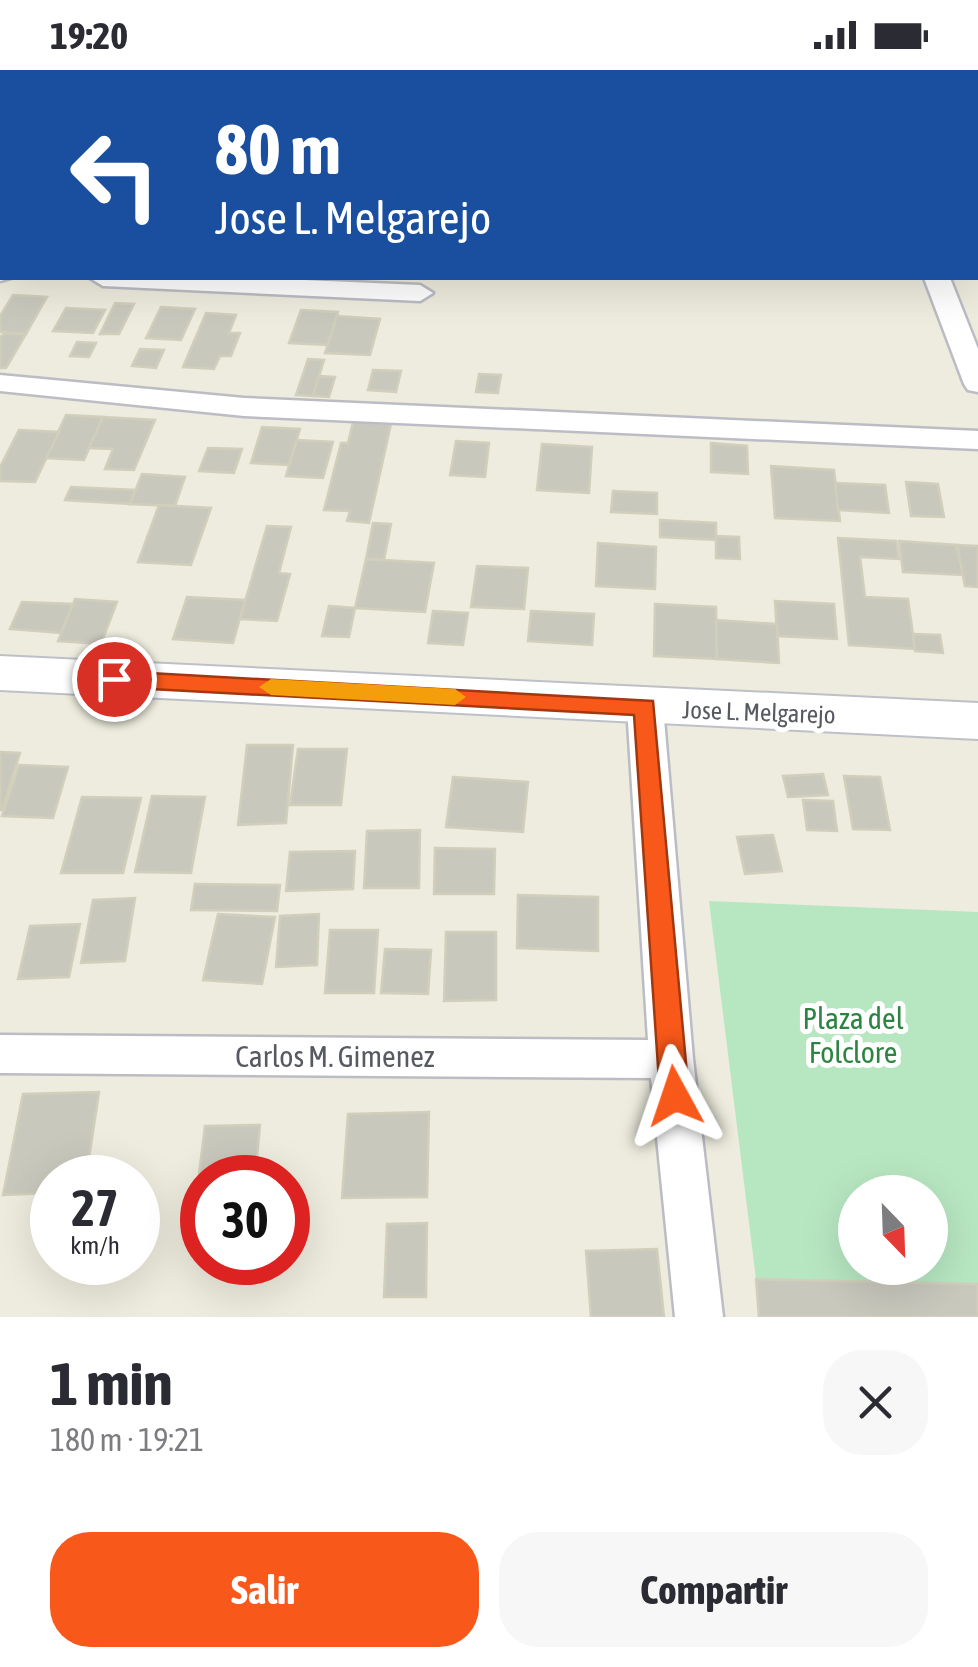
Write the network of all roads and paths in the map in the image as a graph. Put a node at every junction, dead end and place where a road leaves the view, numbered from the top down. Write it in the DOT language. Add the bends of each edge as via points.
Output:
graph roads {
  1 [pos="143,280"];
  2 [pos="938,280"];
  3 [pos="420,294"];
  4 [pos="0,382"];
  5 [pos="978,384"];
  6 [pos="978,440"];
  7 [pos="0,673"];
  8 [pos="645,707"];
  9 [pos="978,720"];
  10 [pos="0,1054"];
  11 [pos="671,1059"];
  12 [pos="699,1317"];
  1 -- 3 [label="street"];
  2 -- 5 [label="street"];
  4 -- 6 [label="street" via="244,407"];
  7 -- 8 [label="street, Jose L. Melgarejo"];
  8 -- 9 [label="street, Jose L. Melgarejo"];
  8 -- 11 [label="street"];
  10 -- 11 [label="street, Carlos M. Gimenez"];
  11 -- 12 [label="street"];
}
